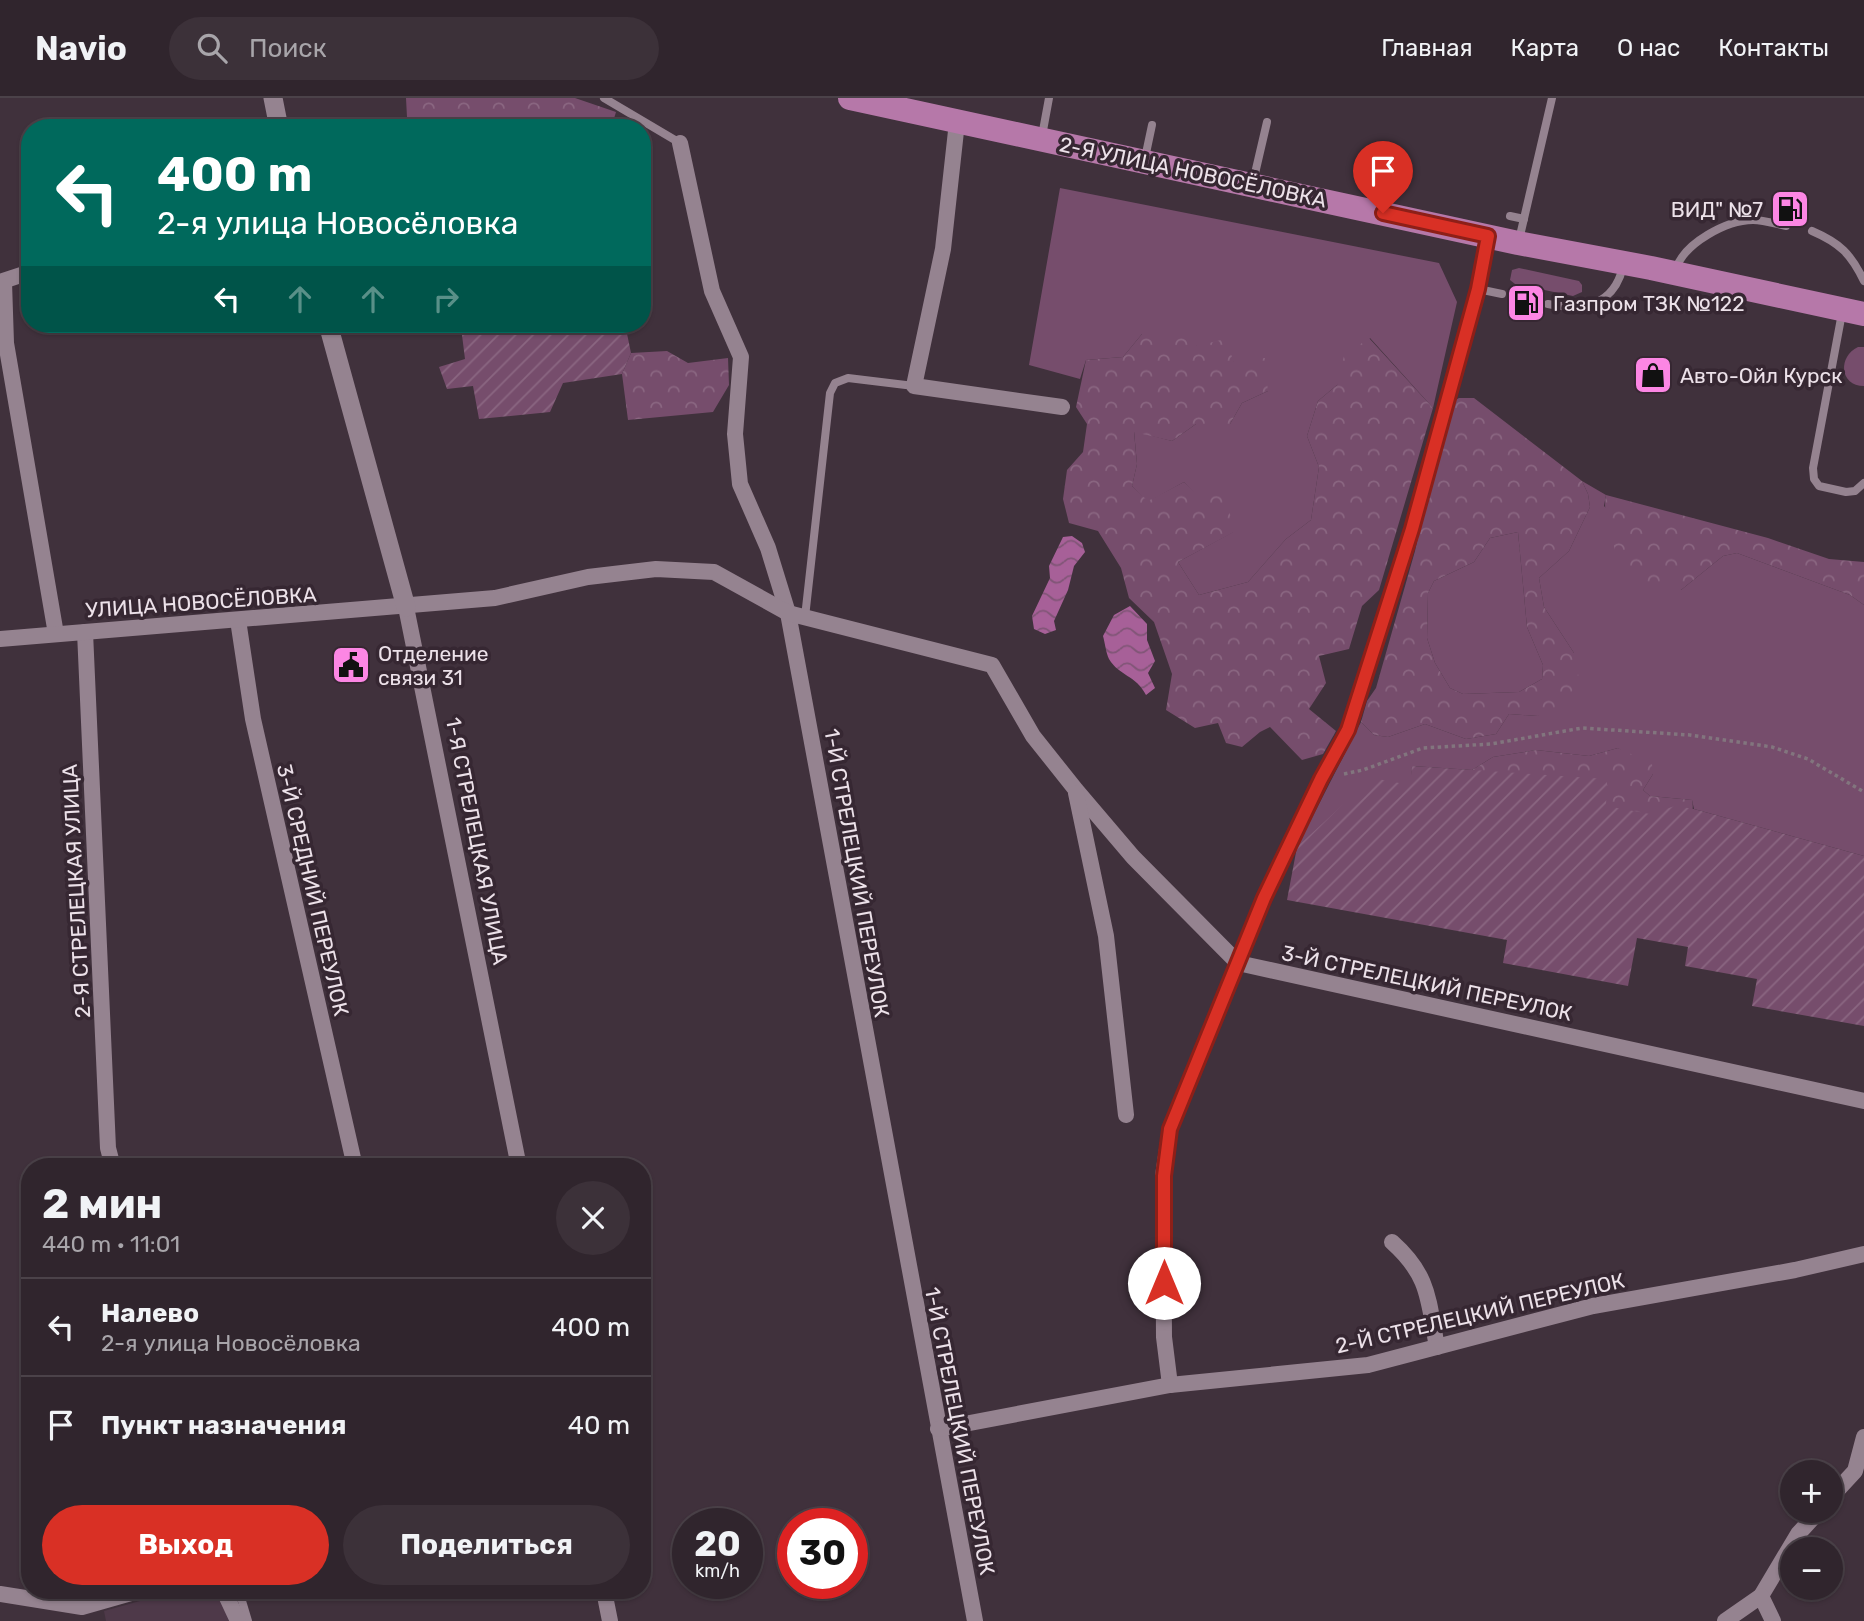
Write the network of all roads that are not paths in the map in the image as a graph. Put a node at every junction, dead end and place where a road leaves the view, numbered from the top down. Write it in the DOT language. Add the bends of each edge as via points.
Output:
graph roads {
  1 [pos="273,98"];
  2 [pos="604,98"];
  3 [pos="850,98"];
  4 [pos="1049,98"];
  5 [pos="1552,98"];
  6 [pos="277,119"];
  7 [pos="639,119"];
  8 [pos="1267,121"];
  9 [pos="957,122"];
  10 [pos="1152,125"];
  11 [pos="651,126"];
  12 [pos="1041,139"];
  13 [pos="680,143"];
  14 [pos="1144,161"];
  15 [pos="1252,185"];
  16 [pos="1510,216"];
  17 [pos="1786,226"];
  18 [pos="1521,231"];
  19 [pos="1812,231"];
  20 [pos="1489,233"];
  21 [pos="1624,263"];
  22 [pos="1675,273"];
  23 [pos="21,275"];
  24 [pos="1864,281"];
  25 [pos="2,282"];
  26 [pos="1478,289"];
  27 [pos="1502,295"];
  28 [pos="1548,304"];
  29 [pos="1853,312"];
  30 [pos="330,333"];
  31 [pos="914,386"];
  32 [pos="1062,407"];
  33 [pos="1864,483"];
  34 [pos="406,607"];
  35 [pos="788,612"];
  36 [pos="805,617"];
  37 [pos="238,620"];
  38 [pos="85,632"];
  39 [pos="56,634"];
  40 [pos="0,639"];
  41 [pos="1076,790"];
  42 [pos="1238,963"];
  43 [pos="1864,1101"];
  44 [pos="1126,1115"];
  45 [pos="110,1158"];
  46 [pos="353,1158"];
  47 [pos="517,1158"];
  48 [pos="1392,1242"];
  49 [pos="1864,1254"];
  50 [pos="1437,1347"];
  51 [pos="1170,1385"];
  52 [pos="938,1429"];
  53 [pos="1864,1437"];
  54 [pos="1859,1473"];
  55 [pos="1843,1487"];
  56 [pos="1808,1523"];
  57 [pos="0,1594"];
  58 [pos="1761,1596"];
  59 [pos="21,1597"];
  60 [pos="32,1599"];
  61 [pos="110,1599"];
  62 [pos="228,1599"];
  63 [pos="241,1599"];
  64 [pos="606,1599"];
  65 [pos="238,1621"];
  66 [pos="248,1621"];
  67 [pos="610,1621"];
  68 [pos="975,1621"];
  69 [pos="1725,1621"];
  70 [pos="1773,1621"];
  71 [pos="1779,1621"];
  1 -- 6 [label="street"];
  2 -- 7 [label="lane"];
  3 -- 9 [label="main road, 2-Я УЛИЦА НОВОСЁЛОВКА"];
  4 -- 12 [label="lane"];
  5 -- 18 [label="lane"];
  8 -- 15 [label="lane"];
  9 -- 12 [label="main road, 2-Я УЛИЦА НОВОСЁЛОВКА"];
  9 -- 31 [label="street" via="943,248"];
  10 -- 14 [label="lane"];
  11 -- 13 [label="lane"];
  12 -- 14 [label="main road, 2-Я УЛИЦА НОВОСЁЛОВКА"];
  13 -- 35 [label="street, 1-Й СТРЕЛЕЦКИЙ ПЕРЕУЛОК" via="712,291 741,357 735,434 740,484 768,548"];
  14 -- 15 [label="main road, 2-Я УЛИЦА НОВОСЁЛОВКА"];
  15 -- 20 [label="main road, 2-Я УЛИЦА НОВОСЁЛОВКА"];
  16 -- 18 [label="lane"];
  17 -- 22 [label="lane" via="1755,219 1735,222 1683,256"];
  18 -- 20 [label="main road, 2-Я УЛИЦА НОВОСЁЛОВКА"];
  18 -- 21 [label="main road, 2-Я УЛИЦА НОВОСЁЛОВКА"];
  19 -- 24 [label="lane" via="1834,241"];
  20 -- 26 [label="street"];
  21 -- 22 [label="main road, 2-Я УЛИЦА НОВОСЁЛОВКА"];
  21 -- 28 [label="lane" via="1615,286 1588,307"];
  22 -- 29 [label="main road, 2-Я УЛИЦА НОВОСЁЛОВКА"];
  23 -- 25 [label="street"];
  25 -- 39 [label="street" via="6,343"];
  26 -- 27 [label="lane"];
  26 -- 42 [label="street" via="1412,529 1348,730 1264,898"];
  29 -- 33 [label="lane" via="1812,468 1819,486 1846,492"];
  30 -- 34 [label="street, 1-Я СТРЕЛЕЦКАЯ УЛИЦА"];
  31 -- 32 [label="street"];
  31 -- 36 [label="lane" via="848,378 835,383 830,393"];
  34 -- 35 [label="street, УЛИЦА НОВОСЁЛОВКА" via="495,598 588,577 656,569 714,572"];
  34 -- 37 [label="street, УЛИЦА НОВОСЁЛОВКА"];
  34 -- 47 [label="street, 1-Я СТРЕЛЕЦКАЯ УЛИЦА"];
  35 -- 36 [label="street, УЛИЦА НОВОСЁЛОВКА"];
  35 -- 52 [label="street, 1-Й СТРЕЛЕЦКИЙ ПЕРЕУЛОК"];
  36 -- 41 [label="street, УЛИЦА НОВОСЁЛОВКА" via="992,665 1033,736"];
  37 -- 38 [label="street, УЛИЦА НОВОСЁЛОВКА"];
  37 -- 46 [label="street, 3-Й СРЕДНИЙ ПЕРЕУЛОК" via="253,719"];
  38 -- 39 [label="street, УЛИЦА НОВОСЁЛОВКА"];
  38 -- 45 [label="street, 2-Я СТРЕЛЕЦКАЯ УЛИЦА"];
  39 -- 40 [label="street, УЛИЦА НОВОСЁЛОВКА"];
  41 -- 42 [label="street" via="1133,858"];
  41 -- 44 [label="street" via="1106,936"];
  42 -- 43 [label="street, 3-Й СТРЕЛЕЦКИЙ ПЕРЕУЛОК"];
  42 -- 51 [label="street" via="1170,1129 1164,1176 1164,1337"];
  48 -- 50 [label="street" via="1422,1277"];
  49 -- 50 [label="street, 2-Й СТРЕЛЕЦКИЙ ПЕРЕУЛОК" via="1593,1306"];
  50 -- 51 [label="street, 2-Й СТРЕЛЕЦКИЙ ПЕРЕУЛОК" via="1368,1365"];
  51 -- 52 [label="street, 2-Й СТРЕЛЕЦКИЙ ПЕРЕУЛОК"];
  52 -- 68 [label="street, 1-Й СТРЕЛЕЦКИЙ ПЕРЕУЛОК"];
  53 -- 54 [label="street"];
  54 -- 55 [label="street"];
  56 -- 58 [label="street"];
  57 -- 59 [label="street"];
  58 -- 69 [label="street"];
  58 -- 70 [label="street"];
  58 -- 71 [label="lane"];
  60 -- 61 [label="street" via="82,1607"];
  62 -- 65 [label="street"];
  63 -- 66 [label="lane"];
  64 -- 67 [label="street"];
}
